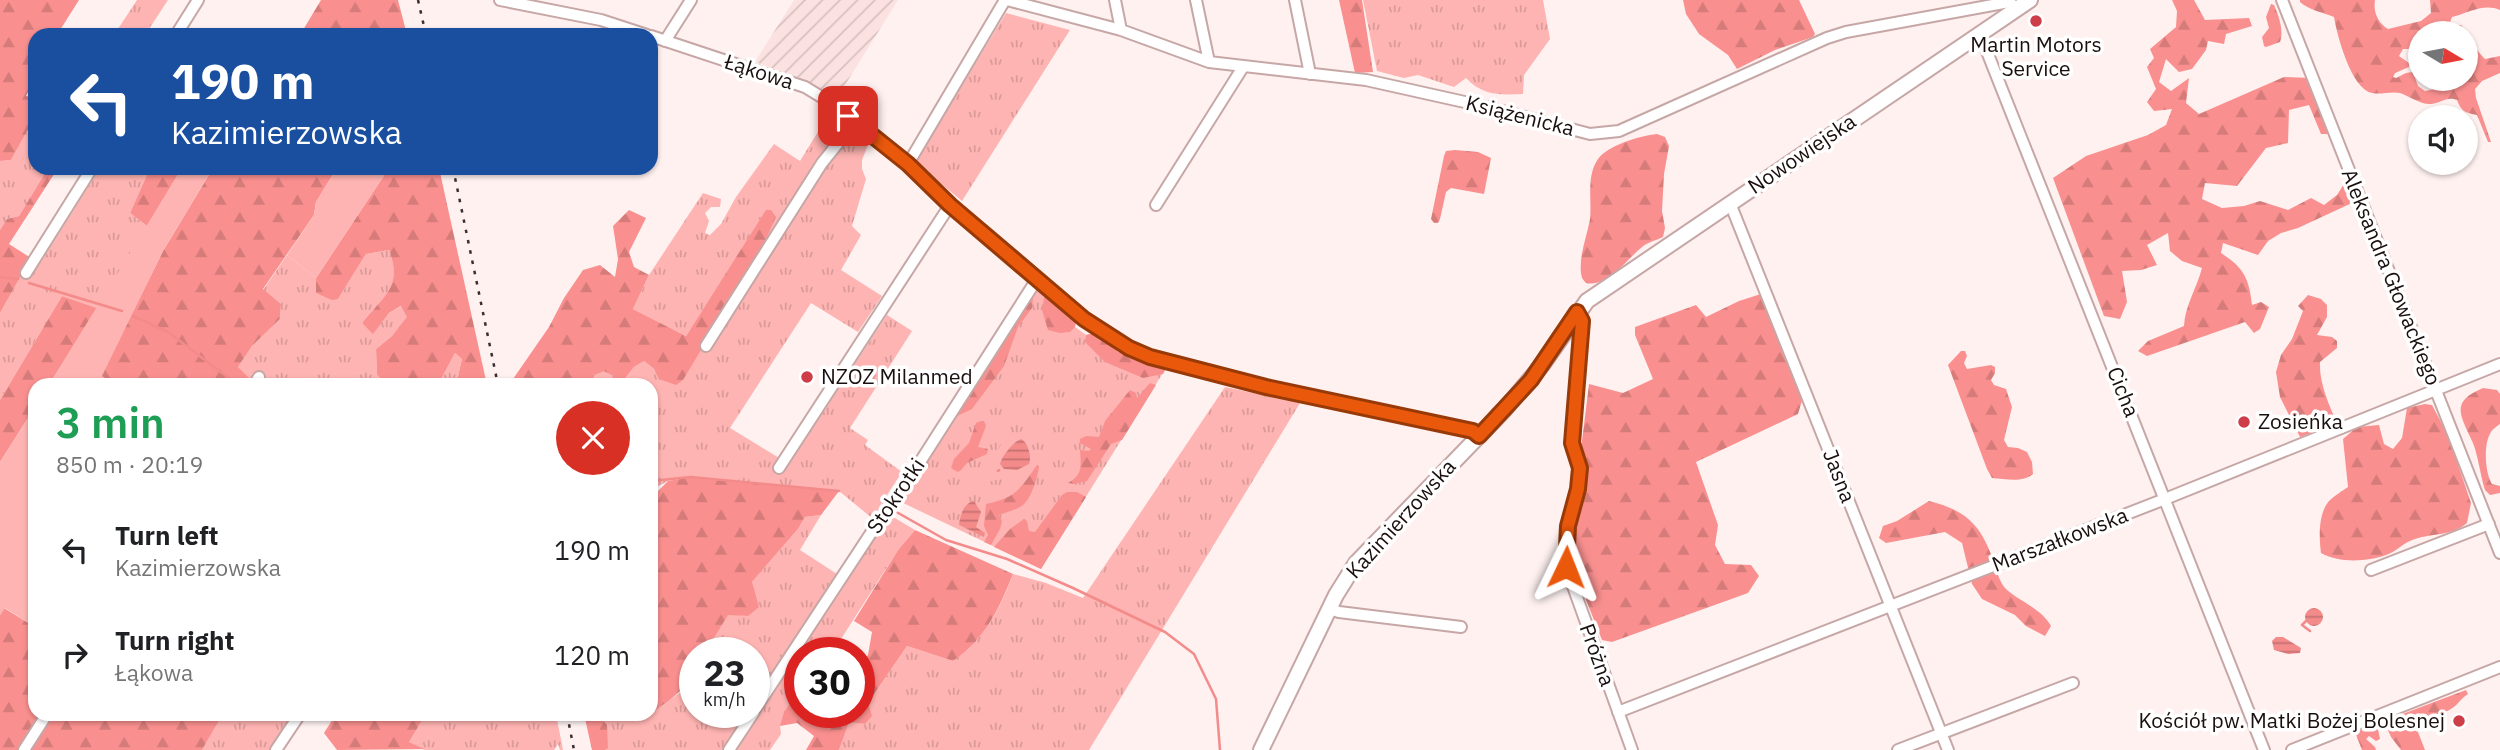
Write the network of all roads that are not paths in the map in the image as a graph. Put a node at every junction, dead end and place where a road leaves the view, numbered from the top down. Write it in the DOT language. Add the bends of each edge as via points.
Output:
graph roads {
  1 [pos="198,0"];
  2 [pos="500,0"];
  3 [pos="691,0"];
  4 [pos="1006,0"];
  5 [pos="1115,0"];
  6 [pos="1196,0"];
  7 [pos="1295,0"];
  8 [pos="2282,0"];
  9 [pos="1021,2"];
  10 [pos="540,3"];
  11 [pos="2024,4"];
  12 [pos="180,28"];
  13 [pos="616,28"];
  14 [pos="1121,30"];
  15 [pos="1980,34"];
  16 [pos="658,39"];
  17 [pos="665,41"];
  18 [pos="1209,62"];
  19 [pos="1243,67"];
  20 [pos="1310,74"];
  21 [pos="855,122"];
  22 [pos="908,164"];
  23 [pos="88,175"];
  24 [pos="1730,203"];
  25 [pos="950,205"];
  26 [pos="1156,205"];
  27 [pos="26,273"];
  28 [pos="1037,279"];
  29 [pos="1577,312"];
  30 [pos="706,346"];
  31 [pos="2500,364"];
  32 [pos="2435,389"];
  33 [pos="1479,436"];
  34 [pos="779,468"];
  35 [pos="2165,499"];
  36 [pos="2488,524"];
  37 [pos="2500,554"];
  38 [pos="2371,570"];
  39 [pos="1890,606"];
  40 [pos="1330,609"];
  41 [pos="1461,627"];
  42 [pos="2500,667"];
  43 [pos="2073,683"];
  44 [pos="770,687"];
  45 [pos="1618,712"];
  46 [pos="43,721"];
  47 [pos="295,721"];
  48 [pos="744,728"];
  49 [pos="1941,733"];
  50 [pos="24,750"];
  51 [pos="276,750"];
  52 [pos="730,750"];
  53 [pos="1261,750"];
  54 [pos="1632,750"];
  55 [pos="1898,750"];
  56 [pos="1948,750"];
  57 [pos="2264,750"];
  58 [pos="2292,750"];
  1 -- 12 [label="street"];
  2 -- 10 [label="street, Łąkowa"];
  3 -- 17 [label="street"];
  4 -- 9 [label="street, Książenicka"];
  4 -- 22 [label="street"];
  5 -- 14 [label="street"];
  6 -- 18 [label="street"];
  7 -- 20 [label="street"];
  8 -- 32 [label="street, Aleksandra Głowackiego"];
  9 -- 14 [label="street, Książenicka"];
  10 -- 13 [label="street, Łąkowa"];
  11 -- 15 [label="street, Nowowiejska"];
  11 -- 20 [label="street, Książenicka" via="2009,2 1846,32 1605,134 1366,80"];
  14 -- 18 [label="street, Książenicka"];
  15 -- 24 [label="street, Nowowiejska"];
  15 -- 35 [label="street, Cicha"];
  16 -- 17 [label="street, Łąkowa"];
  17 -- 21 [label="street, Łąkowa" via="805,87"];
  18 -- 19 [label="street, Książenicka"];
  19 -- 20 [label="street, Książenicka"];
  19 -- 26 [label="street"];
  21 -- 22 [label="street, Łąkowa"];
  21 -- 30 [label="street" via="822,163"];
  22 -- 25 [label="street, Łąkowa"];
  23 -- 27 [label="street"];
  24 -- 29 [label="street, Nowowiejska" via="1603,288"];
  24 -- 39 [label="street, Jasna"];
  25 -- 28 [label="street, Łąkowa"];
  25 -- 34 [label="street"];
  28 -- 33 [label="street, Łąkowa" via="1084,319 1150,357"];
  28 -- 44 [label="street, Stokrotki"];
  29 -- 33 [label="street, Kazimierzowska" via="1531,380"];
  29 -- 45 [label="street, Próżna" via="1582,321 1572,443 1580,468 1568,526 1566,567"];
  31 -- 32 [label="street, Marszałkowska"];
  32 -- 35 [label="street, Marszałkowska"];
  32 -- 36 [label="street, Aleksandra Głowackiego"];
  33 -- 40 [label="street, Kazimierzowska" via="1367,550"];
  35 -- 39 [label="street, Marszałkowska"];
  35 -- 57 [label="street, Cicha"];
  36 -- 37 [label="street, Aleksandra Głowackiego"];
  36 -- 38 [label="street"];
  39 -- 45 [label="street, Marszałkowska"];
  39 -- 49 [label="street, Jasna"];
  40 -- 41 [label="street"];
  40 -- 53 [label="street, Kazimierzowska"];
  42 -- 58 [label="street"];
  43 -- 49 [label="street"];
  45 -- 54 [label="street, Próżna"];
  46 -- 50 [label="street"];
  47 -- 51 [label="street"];
  48 -- 52 [label="street, Stokrotki"];
  49 -- 55 [label="street"];
  49 -- 56 [label="street, Jasna"];
}
